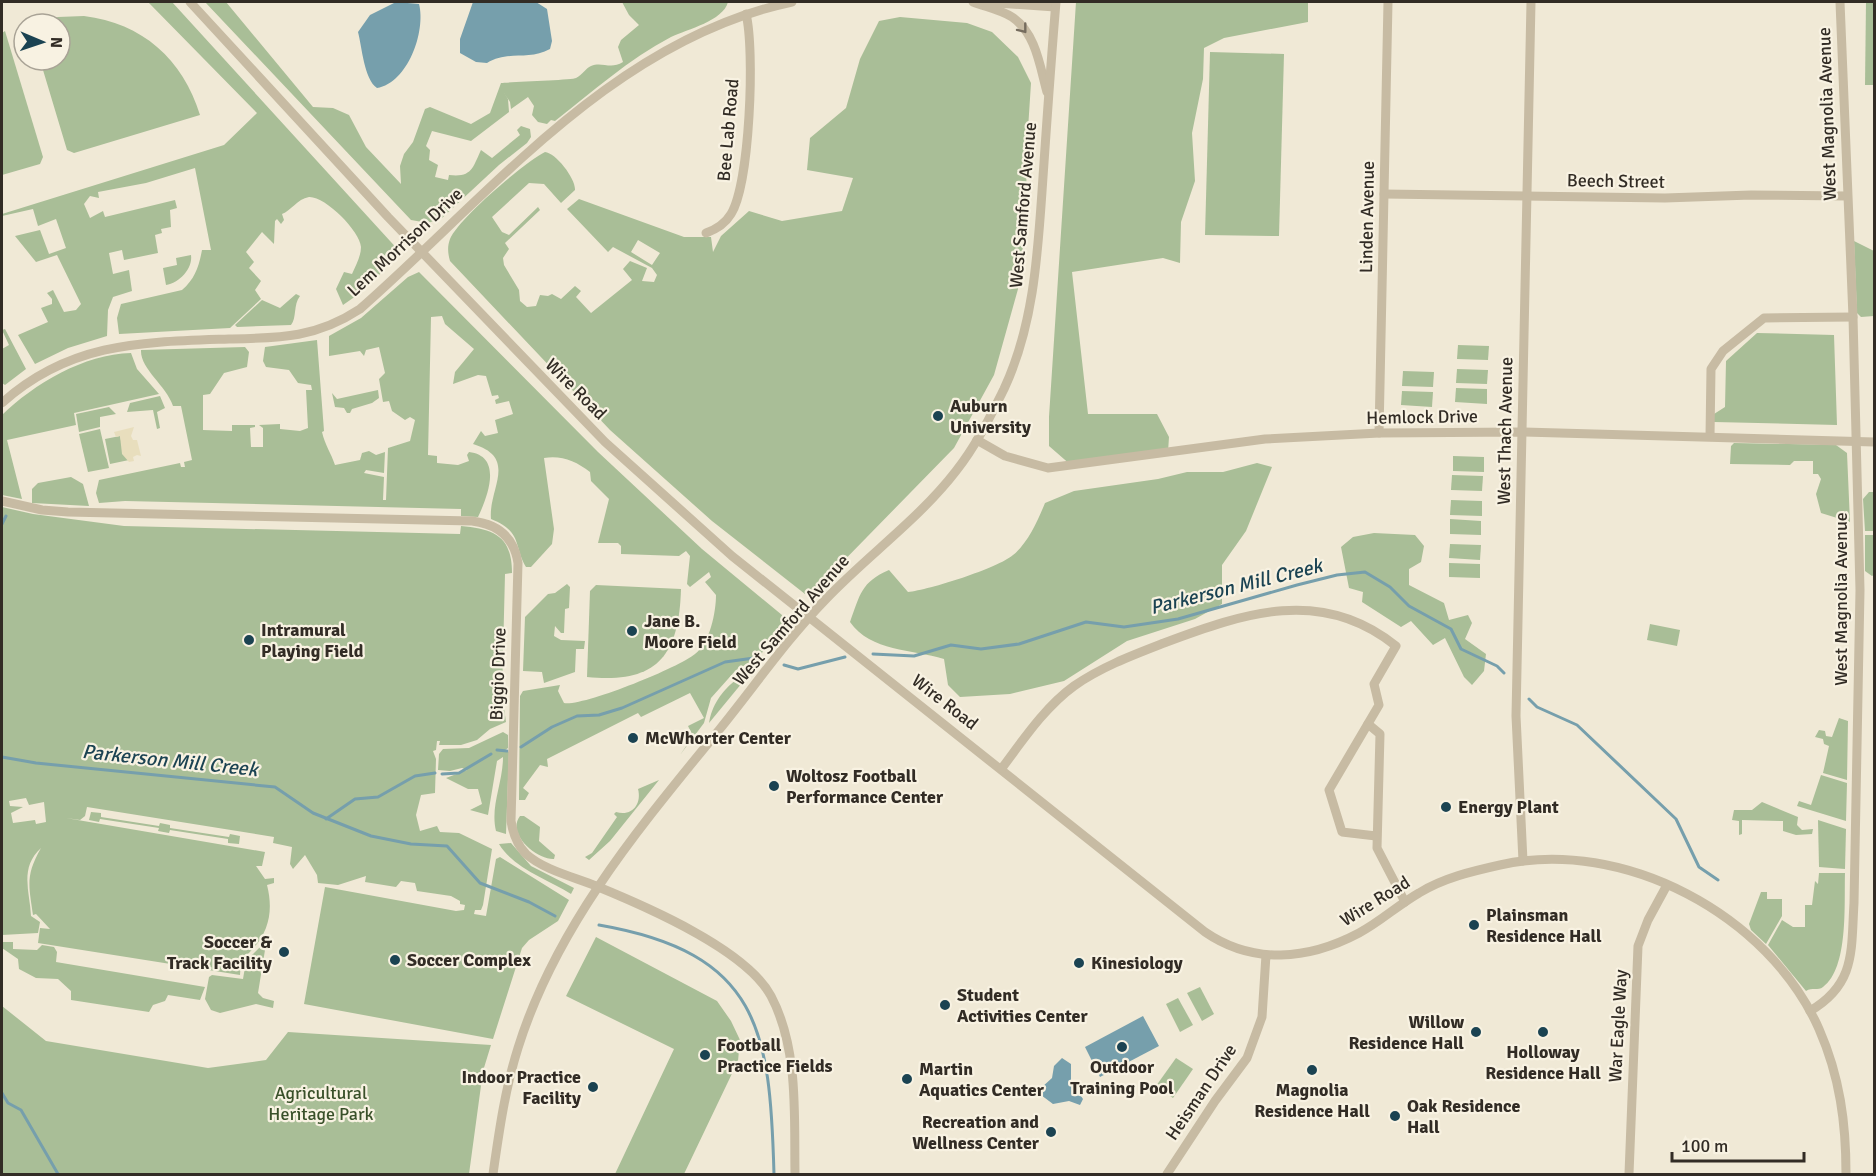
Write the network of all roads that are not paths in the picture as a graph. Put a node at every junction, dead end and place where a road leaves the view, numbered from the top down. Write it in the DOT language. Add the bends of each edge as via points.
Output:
graph roads {
  1 [pos="190,2"];
  2 [pos="792,2"];
  3 [pos="973,2"];
  4 [pos="979,2"];
  5 [pos="1388,2"];
  6 [pos="1531,2"];
  7 [pos="1840,2"];
  8 [pos="1056,4"];
  9 [pos="746,14"];
  10 [pos="1048,99"];
  11 [pos="1384,194"];
  12 [pos="1526,196"];
  13 [pos="1847,196"];
  14 [pos="706,233"];
  15 [pos="421,252"];
  16 [pos="1853,317"];
  17 [pos="2,403"];
  18 [pos="1521,432"];
  19 [pos="1379,433"];
  20 [pos="1710,436"];
  21 [pos="977,440"];
  22 [pos="1855,441"];
  23 [pos="1875,442"];
  24 [pos="2,501"];
  25 [pos="810,618"];
  26 [pos="1368,724"];
  27 [pos="1002,768"];
  28 [pos="1376,836"];
  29 [pos="1523,861"];
  30 [pos="1667,885"];
  31 [pos="597,886"];
  32 [pos="1405,902"];
  33 [pos="1266,955"];
  34 [pos="1810,1011"];
  35 [pos="493,1174"];
  36 [pos="795,1174"];
  37 [pos="1167,1174"];
  38 [pos="1629,1174"];
  39 [pos="1846,1174"];
  1 -- 15 [label="street, Wire Road"];
  2 -- 9 [label="street, Lem Morrison Drive"];
  3 -- 10 [label="street, one-way" via="1013,18 1025,30 1036,53"];
  4 -- 8 [label="street"];
  5 -- 11 [label="street, Linden Avenue"];
  6 -- 12 [label="street, West Thach Avenue"];
  7 -- 13 [label="street, West Magnolia Avenue"];
  8 -- 10 [label="street, West Samford Avenue"];
  9 -- 14 [label="street, Bee Lab Road" via="750,43 744,163 732,212 724,224"];
  9 -- 15 [label="street, Lem Morrison Drive" via="685,39 613,84 494,180"];
  10 -- 21 [label="street, West Samford Avenue" via="1037,255 1028,315 1005,385"];
  11 -- 12 [label="street, Beech Street"];
  11 -- 19 [label="street, Linden Avenue"];
  12 -- 13 [label="street, Beech Street"];
  12 -- 18 [label="street, West Thach Avenue"];
  13 -- 16 [label="street, West Magnolia Avenue"];
  15 -- 17 [label="street, Lem Morrison Drive" via="360,309 321,330 285,337 150,342 107,348 55,366"];
  15 -- 25 [label="street, Wire Road" via="605,442 702,531"];
  16 -- 20 [label="street" via="1764,318 1723,351 1711,369"];
  16 -- 22 [label="street, West Magnolia Avenue"];
  18 -- 19 [label="street, Hemlock Drive"];
  18 -- 20 [label="street, Hemlock Drive"];
  18 -- 29 [label="street, West Thach Avenue" via="1516,716"];
  19 -- 21 [label="street, Hemlock Drive" via="1265,439 1048,468 1005,456"];
  20 -- 22 [label="street, Hemlock Drive"];
  21 -- 25 [label="street, West Samford Avenue" via="944,486"];
  22 -- 23 [label="street, Hemlock Drive"];
  22 -- 34 [label="street, West Magnolia Avenue" via="1860,590 1851,953 1841,985"];
  24 -- 31 [label="street, Biggio Drive" via="68,512 472,521 499,529 511,542 518,562 513,833 527,855"];
  25 -- 27 [label="street, Wire Road"];
  25 -- 31 [label="street, West Samford Avenue" via="647,818"];
  26 -- 27 [label="street" via="1379,705 1374,684 1396,646 1379,632 1340,615 1309,609 1277,611 1208,627 1099,670 1049,708"];
  26 -- 28 [label="street" via="1380,734"];
  26 -- 28 [label="street" via="1329,790 1342,832"];
  27 -- 33 [label="street, Wire Road" via="1205,932 1237,950"];
  28 -- 32 [label="street" via="1377,848"];
  29 -- 30 [label="street, Wire Road" via="1592,861"];
  29 -- 32 [label="street, Wire Road" via="1449,879"];
  30 -- 34 [label="street, Wire Road" via="1757,943"];
  30 -- 38 [label="street, War Eagle Way" via="1638,946"];
  31 -- 35 [label="street, West Samford Avenue" via="562,943 524,1032 503,1108"];
  31 -- 36 [label="street, Biggio Drive" via="725,950 750,970 770,994 783,1023 790,1053"];
  32 -- 33 [label="street, Wire Road" via="1333,945"];
  33 -- 37 [label="street, Heisman Drive" via="1262,1017 1247,1058"];
  34 -- 39 [label="street" via="1839,1083"];
}
